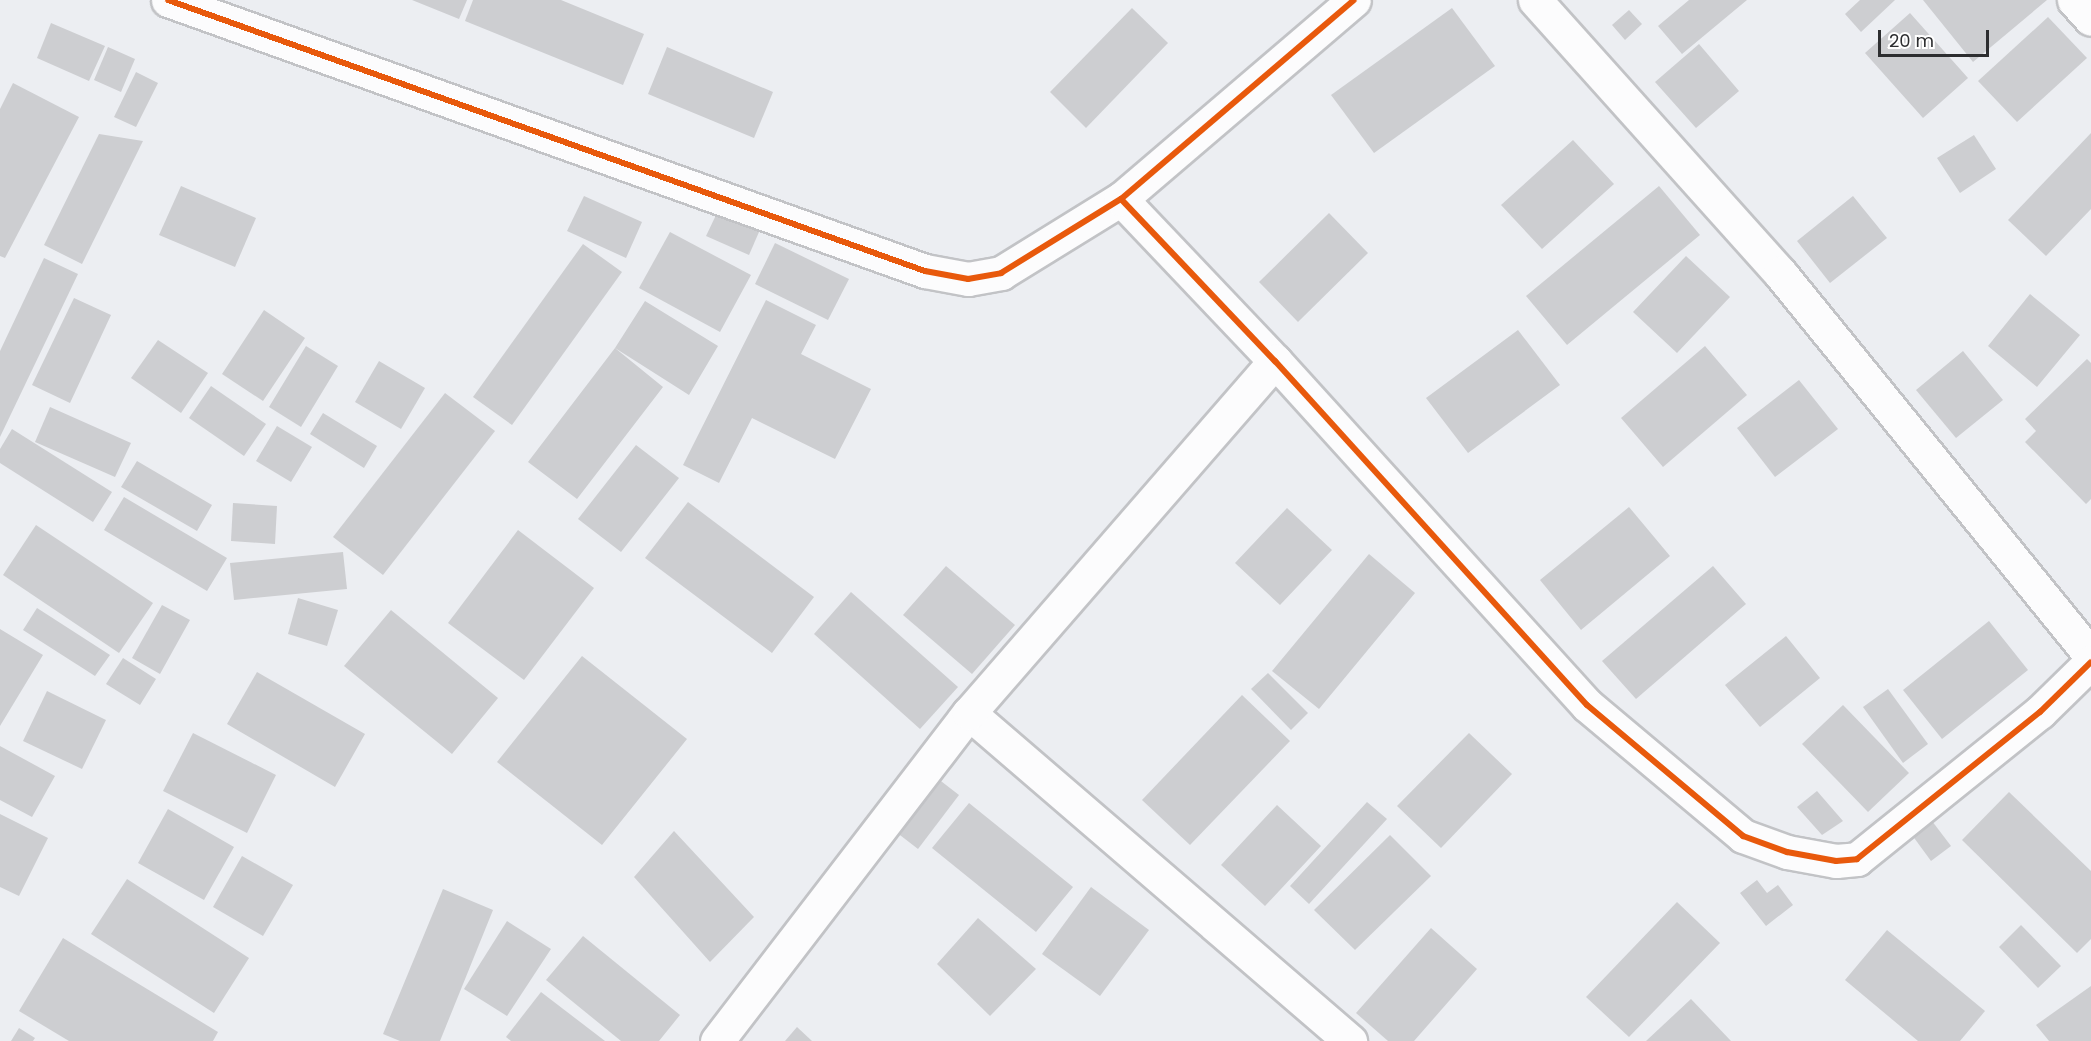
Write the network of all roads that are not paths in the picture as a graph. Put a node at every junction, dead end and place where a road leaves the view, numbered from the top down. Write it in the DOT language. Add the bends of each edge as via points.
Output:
graph roads {
  1 [pos="168,0"];
  2 [pos="1354,0"];
  3 [pos="1536,0"];
  4 [pos="2074,0"];
  5 [pos="2091,19"];
  6 [pos="1121,200"];
  7 [pos="1275,361"];
  8 [pos="2091,656"];
  9 [pos="2091,662"];
  10 [pos="969,713"];
  11 [pos="717,1041"];
  12 [pos="1350,1041"];
  1 -- 6 [label="street" via="925,271 968,279 1001,273"];
  2 -- 6 [label="street"];
  3 -- 8 [label="street" via="1780,273"];
  4 -- 5 [label="street"];
  6 -- 7 [label="street"];
  7 -- 9 [label="street" via="1587,705 1743,836 1787,852 1836,861 1857,859 2040,712"];
  7 -- 10 [label="street"];
  10 -- 11 [label="street"];
  10 -- 12 [label="street"];
}
